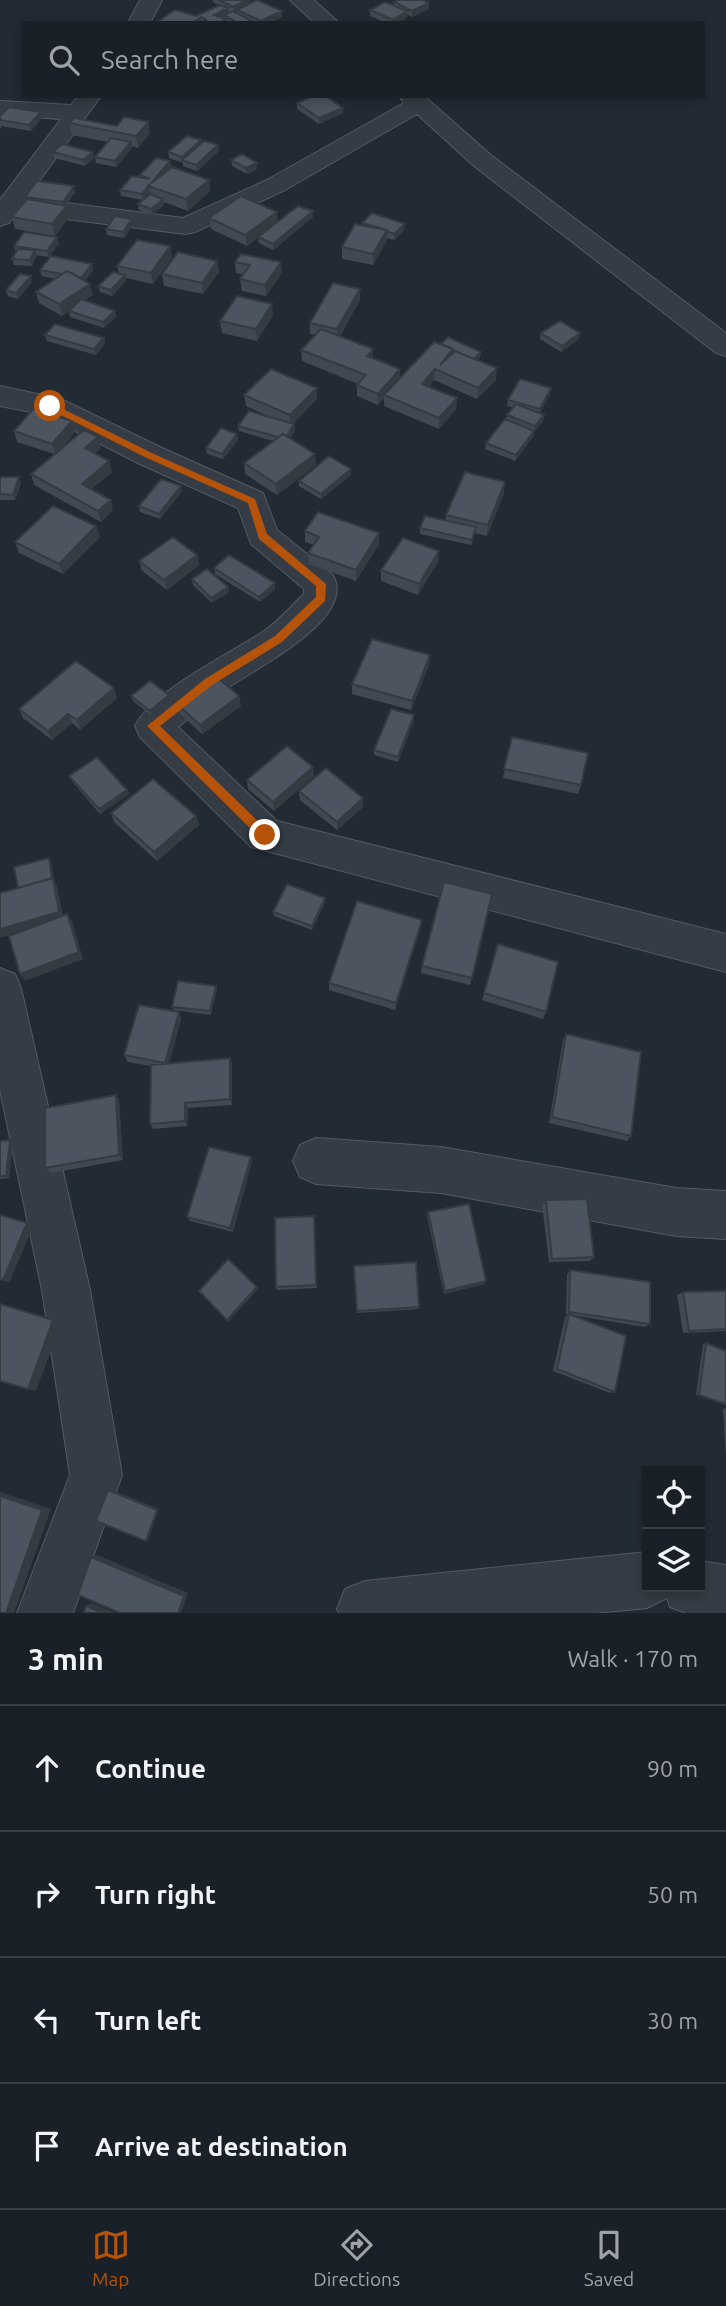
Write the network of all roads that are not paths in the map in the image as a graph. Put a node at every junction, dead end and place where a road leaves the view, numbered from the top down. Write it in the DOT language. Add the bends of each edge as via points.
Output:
graph roads {
  1 [pos="151,0"];
  2 [pos="301,0"];
  3 [pos="140,21"];
  4 [pos="326,21"];
  5 [pos="414,100"];
  6 [pos="84,105"];
  7 [pos="0,108"];
  8 [pos="5,211"];
  9 [pos="726,347"];
  10 [pos="0,396"];
  11 [pos="726,953"];
  12 [pos="0,988"];
  13 [pos="316,1161"];
  14 [pos="726,1215"];
  15 [pos="642,1581"];
  16 [pos="705,1590"];
  17 [pos="726,1593"];
  18 [pos="365,1609"];
  19 [pos="45,1613"];
  1 -- 3 [label="street"];
  2 -- 4 [label="street"];
  5 -- 8 [label="street" via="276,185 186,226"];
  5 -- 9 [label="street" via="483,161"];
  6 -- 7 [label="street"];
  6 -- 8 [label="street"];
  10 -- 11 [label="street" via="50,406 252,501 263,536 321,584 321,598 279,639 208,682 152,726 265,835"];
  12 -- 19 [label="street" via="66,1290 96,1475"];
  13 -- 14 [label="street" via="441,1170 676,1212"];
  15 -- 18 [label="street"];
  16 -- 17 [label="street"];
}
